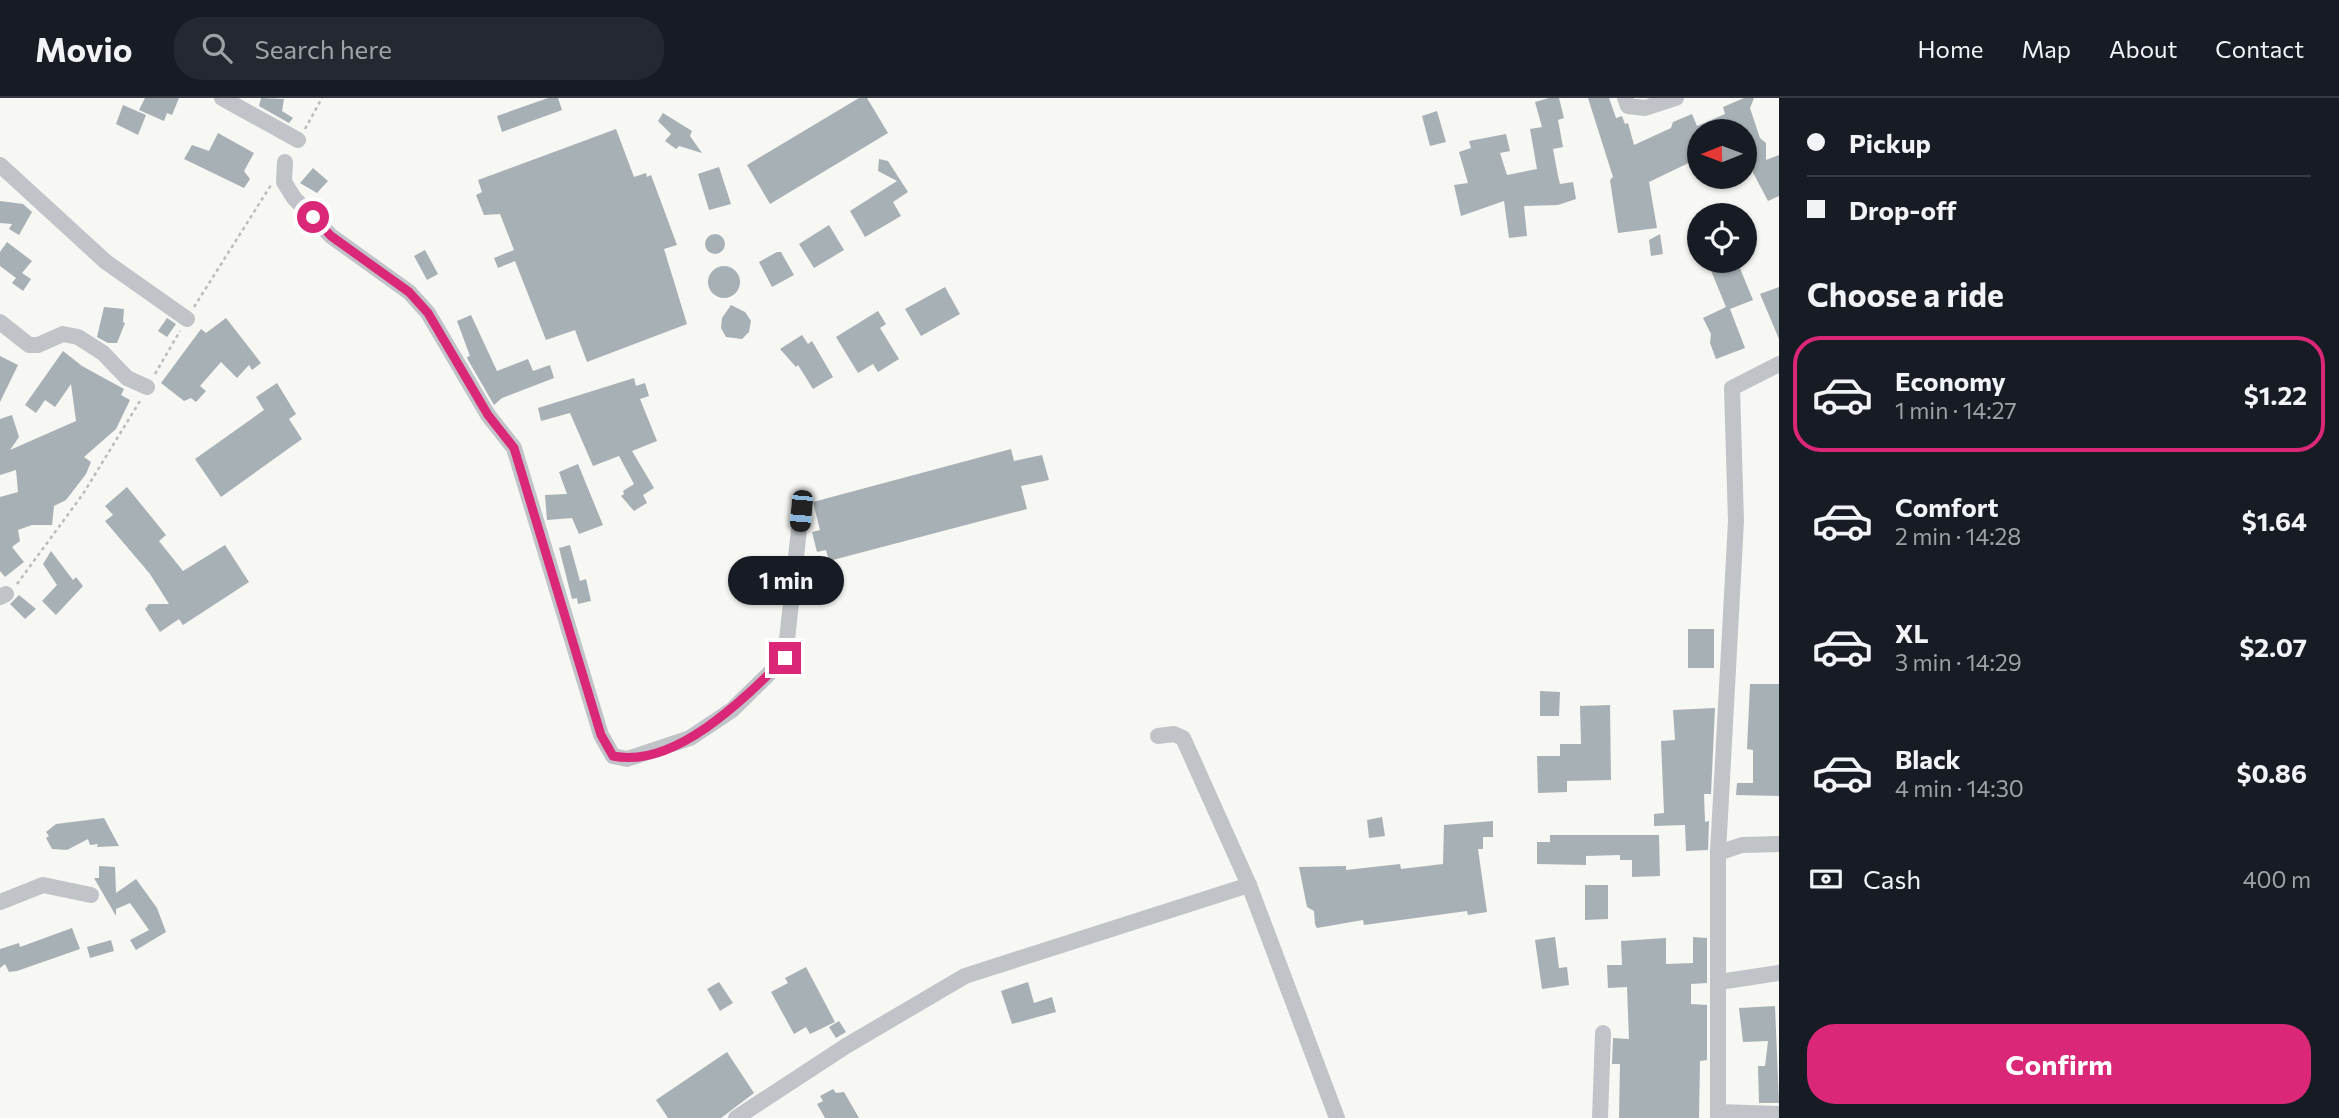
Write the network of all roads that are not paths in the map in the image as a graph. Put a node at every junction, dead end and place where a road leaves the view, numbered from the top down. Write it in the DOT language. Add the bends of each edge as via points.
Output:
graph roads {
  1 [pos="222,98"];
  2 [pos="1625,98"];
  3 [pos="1676,98"];
  4 [pos="298,140"];
  5 [pos="285,162"];
  6 [pos="0,165"];
  7 [pos="187,319"];
  8 [pos="0,322"];
  9 [pos="1779,365"];
  10 [pos="148,387"];
  11 [pos="801,511"];
  12 [pos="1158,736"];
  13 [pos="1779,844"];
  14 [pos="1718,853"];
  15 [pos="1249,885"];
  16 [pos="91,895"];
  17 [pos="0,902"];
  18 [pos="1779,973"];
  19 [pos="1719,982"];
  20 [pos="1603,1033"];
  21 [pos="1779,1114"];
  22 [pos="1718,1115"];
  23 [pos="736,1118"];
  24 [pos="1337,1118"];
  25 [pos="1600,1118"];
  1 -- 4 [label="street"];
  2 -- 3 [label="street" via="1628,106 1645,108"];
  5 -- 11 [label="street" via="284,182 294,198 331,236 409,292 428,313 488,415 514,448 601,735 613,756 627,759 690,738 732,710 785,658"];
  6 -- 7 [label="street" via="106,262"];
  8 -- 10 [label="street" via="29,345 63,334 78,337 127,378"];
  9 -- 14 [label="street" via="1732,388 1736,521"];
  12 -- 15 [label="street" via="1183,738"];
  13 -- 14 [label="street" via="1742,845"];
  14 -- 19 [label="street"];
  15 -- 23 [label="street" via="965,976"];
  15 -- 24 [label="street"];
  16 -- 17 [label="street" via="43,886"];
  18 -- 19 [label="street"];
  19 -- 22 [label="street"];
  20 -- 25 [label="street"];
  21 -- 22 [label="street"];
}
